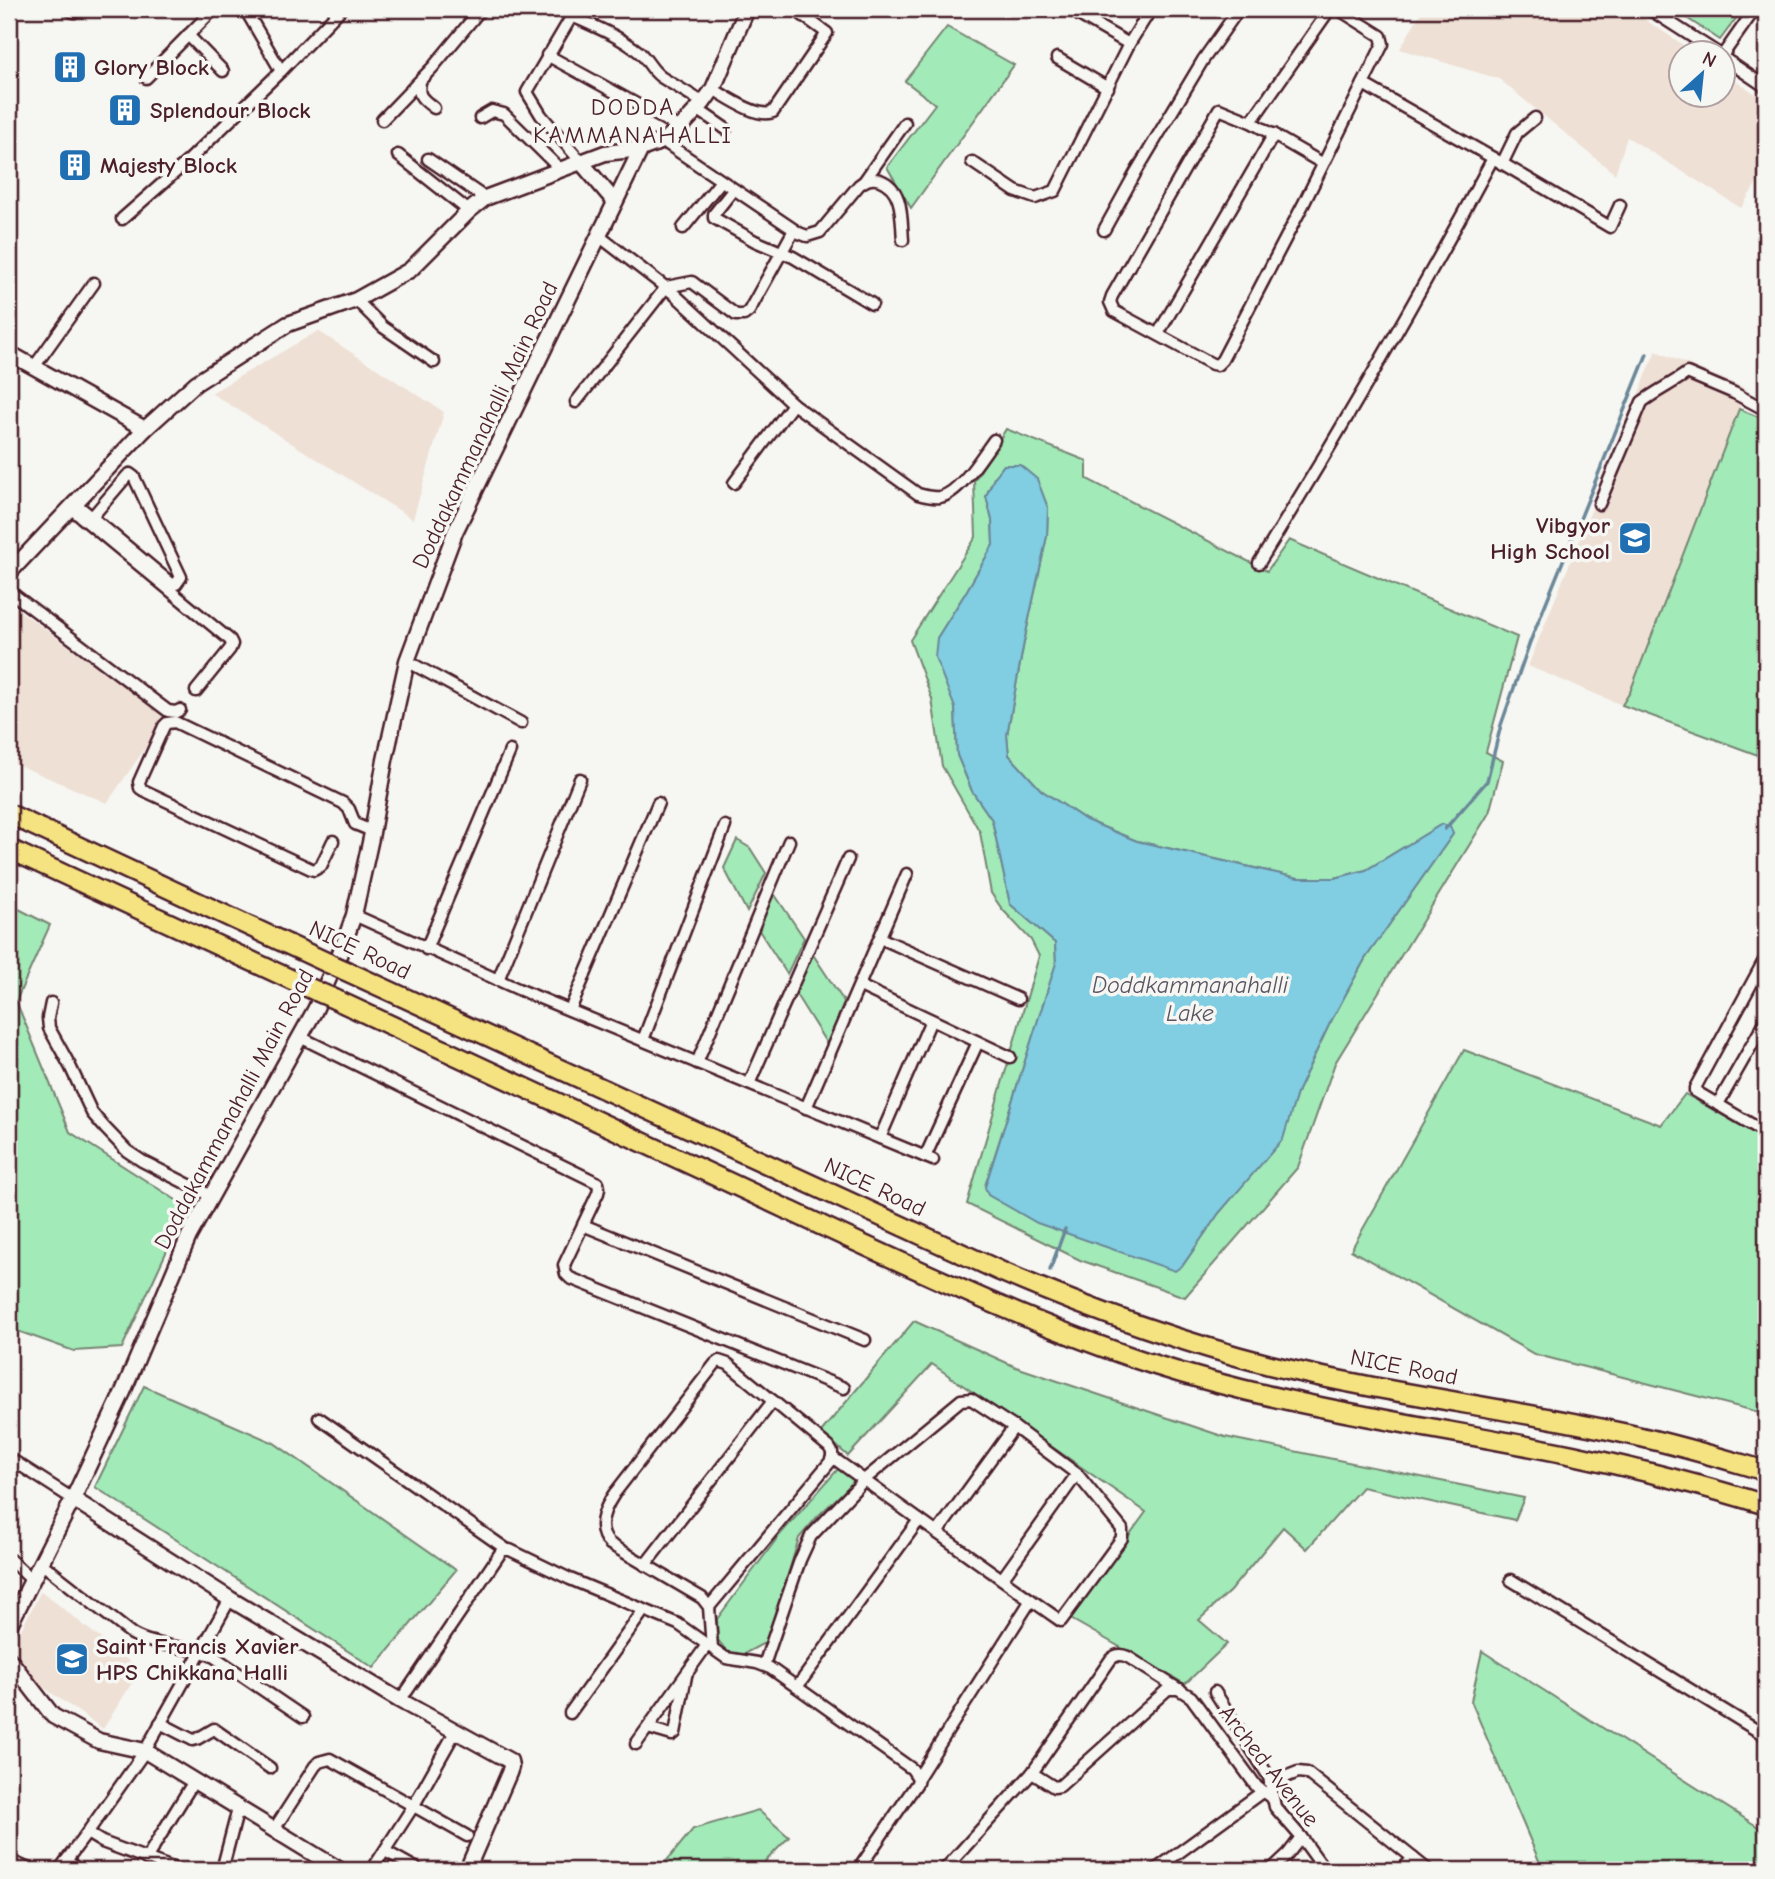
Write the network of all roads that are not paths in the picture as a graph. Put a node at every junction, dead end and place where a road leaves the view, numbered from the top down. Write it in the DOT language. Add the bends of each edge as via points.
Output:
graph roads {
  1 [pos="68,9"];
  2 [pos="80,9"];
  3 [pos="214,9"];
  4 [pos="245,9"];
  5 [pos="341,9"];
  6 [pos="481,9"];
  7 [pos="747,9"];
  8 [pos="794,9"];
  9 [pos="1151,9"];
  10 [pos="1239,9"];
  11 [pos="1330,9"];
  12 [pos="1338,9"];
  13 [pos="1649,9"];
  14 [pos="1755,9"];
  15 [pos="1073,11"];
  16 [pos="574,12"];
  17 [pos="188,35"];
  18 [pos="1694,38"];
  19 [pos="1736,38"];
  20 [pos="1129,44"];
  21 [pos="547,55"];
  22 [pos="1057,58"];
  23 [pos="1736,66"];
  24 [pos="223,71"];
  25 [pos="281,71"];
  26 [pos="146,78"];
  27 [pos="420,82"];
  28 [pos="1363,84"];
  29 [pos="1766,87"];
  30 [pos="1108,88"];
  31 [pos="713,89"];
  32 [pos="700,106"];
  33 [pos="434,108"];
  34 [pos="480,118"];
  35 [pos="1535,118"];
  36 [pos="382,120"];
  37 [pos="1251,122"];
  38 [pos="905,123"];
  39 [pos="680,128"];
  40 [pos="726,129"];
  41 [pos="1274,134"];
  42 [pos="663,141"];
  43 [pos="641,149"];
  44 [pos="398,155"];
  45 [pos="1493,158"];
  46 [pos="428,159"];
  47 [pos="580,162"];
  48 [pos="972,162"];
  49 [pos="1322,163"];
  50 [pos="1503,164"];
  51 [pos="561,170"];
  52 [pos="865,180"];
  53 [pos="720,181"];
  54 [pos="733,190"];
  55 [pos="485,198"];
  56 [pos="615,202"];
  57 [pos="1620,205"];
  58 [pos="469,211"];
  59 [pos="122,219"];
  60 [pos="683,228"];
  61 [pos="794,230"];
  62 [pos="1104,230"];
  63 [pos="599,236"];
  64 [pos="903,240"];
  65 [pos="782,252"];
  66 [pos="94,284"];
  67 [pos="666,287"];
  68 [pos="356,300"];
  69 [pos="872,304"];
  70 [pos="1158,334"];
  71 [pos="9,353"];
  72 [pos="434,362"];
  73 [pos="34,367"];
  74 [pos="576,402"];
  75 [pos="793,404"];
  76 [pos="1766,410"];
  77 [pos="145,429"];
  78 [pos="994,440"];
  79 [pos="734,483"];
  80 [pos="1599,504"];
  81 [pos="72,506"];
  82 [pos="92,517"];
  83 [pos="1259,564"];
  84 [pos="9,573"];
  85 [pos="9,591"];
  86 [pos="407,661"];
  87 [pos="196,691"];
  88 [pos="180,710"];
  89 [pos="521,723"];
  90 [pos="510,751"];
  91 [pos="580,779"];
  92 [pos="658,803"];
  93 [pos="9,814"];
  94 [pos="725,826"];
  95 [pos="372,831"];
  96 [pos="333,841"];
  97 [pos="789,841"];
  98 [pos="9,849"];
  99 [pos="848,859"];
  100 [pos="908,874"];
  101 [pos="354,915"];
  102 [pos="880,938"];
  103 [pos="426,949"];
  104 [pos="1766,957"];
  105 [pos="498,980"];
  106 [pos="860,986"];
  107 [pos="1018,999"];
  108 [pos="51,1003"];
  109 [pos="570,1010"];
  110 [pos="931,1020"];
  111 [pos="1765,1025"];
  112 [pos="300,1037"];
  113 [pos="643,1040"];
  114 [pos="978,1042"];
  115 [pos="1010,1058"];
  116 [pos="698,1063"];
  117 [pos="749,1084"];
  118 [pos="1718,1104"];
  119 [pos="806,1108"];
  120 [pos="1766,1133"];
  121 [pos="880,1138"];
  122 [pos="211,1196"];
  123 [pos="583,1225"];
  124 [pos="865,1339"];
  125 [pos="844,1388"];
  126 [pos="773,1401"];
  127 [pos="319,1418"];
  128 [pos="1014,1427"];
  129 [pos="832,1457"];
  130 [pos="9,1458"];
  131 [pos="1766,1471"];
  132 [pos="1077,1474"];
  133 [pos="864,1480"];
  134 [pos="73,1499"];
  135 [pos="1766,1505"];
  136 [pos="919,1520"];
  137 [pos="937,1533"];
  138 [pos="506,1549"];
  139 [pos="9,1559"];
  140 [pos="41,1563"];
  141 [pos="645,1565"];
  142 [pos="1002,1579"];
  143 [pos="1511,1580"];
  144 [pos="33,1581"];
  145 [pos="230,1599"];
  146 [pos="1031,1600"];
  147 [pos="709,1607"];
  148 [pos="644,1610"];
  149 [pos="9,1626"];
  150 [pos="709,1647"];
  151 [pos="201,1651"];
  152 [pos="10,1665"];
  153 [pos="764,1665"];
  154 [pos="687,1674"];
  155 [pos="797,1688"];
  156 [pos="1180,1689"];
  157 [pos="1215,1692"];
  158 [pos="399,1700"];
  159 [pos="570,1713"];
  160 [pos="303,1717"];
  161 [pos="160,1723"];
  162 [pos="648,1728"];
  163 [pos="454,1732"];
  164 [pos="1766,1736"];
  165 [pos="636,1744"];
  166 [pos="145,1751"];
  167 [pos="271,1768"];
  168 [pos="1032,1773"];
  169 [pos="918,1778"];
  170 [pos="194,1782"];
  171 [pos="1270,1783"];
  172 [pos="1262,1792"];
  173 [pos="1273,1799"];
  174 [pos="414,1805"];
  175 [pos="238,1809"];
  176 [pos="273,1830"];
  177 [pos="87,1833"];
  178 [pos="467,1836"];
  179 [pos="1301,1837"];
  180 [pos="385,1851"];
  181 [pos="1413,1858"];
  182 [pos="146,1859"];
  183 [pos="9,1860"];
  184 [pos="65,1861"];
  185 [pos="31,1870"];
  186 [pos="59,1870"];
  187 [pos="80,1870"];
  188 [pos="177,1870"];
  189 [pos="222,1870"];
  190 [pos="340,1870"];
  191 [pos="372,1870"];
  192 [pos="419,1870"];
  193 [pos="467,1870"];
  194 [pos="858,1870"];
  195 [pos="944,1870"];
  196 [pos="1155,1870"];
  197 [pos="1271,1870"];
  198 [pos="1325,1870"];
  199 [pos="1402,1870"];
  200 [pos="1428,1870"];
  1 -- 2 [label="street"];
  3 -- 17 [label="street"];
  4 -- 25 [label="street"];
  5 -- 25 [label="street"];
  6 -- 27 [label="street"];
  7 -- 31 [label="street"];
  8 -- 31 [label="street" via="827,33 773,112 754,112"];
  9 -- 20 [label="street"];
  10 -- 62 [label="street" via="1203,60"];
  11 -- 37 [label="street"];
  12 -- 28 [label="street" via="1381,36 1383,44"];
  13 -- 18 [label="street"];
  14 -- 19 [label="street"];
  15 -- 20 [label="street"];
  16 -- 21 [label="street"];
  16 -- 32 [label="street" via="629,44 661,77 685,90"];
  17 -- 24 [label="street"];
  17 -- 26 [label="street"];
  20 -- 30 [label="street"];
  21 -- 39 [label="street"];
  21 -- 47 [label="street" via="527,92"];
  22 -- 30 [label="street"];
  23 -- 29 [label="street"];
  25 -- 59 [label="street"];
  27 -- 33 [label="street" via="418,92"];
  27 -- 36 [label="street"];
  28 -- 45 [label="street"];
  28 -- 49 [label="street"];
  30 -- 48 [label="street" via="1055,191 1035,198 1015,191"];
  31 -- 32 [label="street"];
  32 -- 39 [label="street"];
  32 -- 40 [label="street"];
  34 -- 51 [label="street" via="492,111 504,114"];
  35 -- 50 [label="street" via="1517,133"];
  37 -- 41 [label="street"];
  37 -- 70 [label="street" via="1219,109 1112,296 1114,311"];
  38 -- 52 [label="street"];
  39 -- 42 [label="street"];
  41 -- 49 [label="street"];
  41 -- 70 [label="street"];
  42 -- 43 [label="street"];
  42 -- 53 [label="street"];
  43 -- 47 [label="street" via="605,153"];
  43 -- 56 [label="street, Doddakammanahalli Main Road"];
  44 -- 58 [label="street"];
  45 -- 50 [label="street"];
  45 -- 83 [label="street"];
  46 -- 55 [label="street"];
  47 -- 51 [label="street"];
  47 -- 56 [label="street"];
  49 -- 70 [label="street" via="1222,360 1212,364"];
  50 -- 57 [label="street" via="1610,227"];
  51 -- 55 [label="street"];
  52 -- 61 [label="street" via="820,232 807,236"];
  52 -- 64 [label="street" via="881,180 897,194"];
  53 -- 54 [label="street"];
  53 -- 60 [label="street"];
  54 -- 61 [label="street"];
  54 -- 65 [label="street" via="713,218"];
  55 -- 58 [label="street"];
  56 -- 63 [label="street, Doddakammanahalli Main Road"];
  58 -- 68 [label="street" via="410,270"];
  61 -- 65 [label="street"];
  63 -- 67 [label="street"];
  63 -- 86 [label="street, Doddakammanahalli Main Road" via="456,532"];
  65 -- 67 [label="street" via="744,315 692,282"];
  65 -- 69 [label="street"];
  66 -- 73 [label="street"];
  67 -- 74 [label="street"];
  67 -- 75 [label="street"];
  68 -- 72 [label="street" via="383,327"];
  68 -- 77 [label="street" via="288,324 196,383"];
  71 -- 73 [label="street"];
  73 -- 77 [label="street"];
  75 -- 78 [label="street" via="918,494 929,497 955,490"];
  75 -- 79 [label="street"];
  76 -- 80 [label="street" via="1686,373 1642,402"];
  77 -- 81 [label="street"];
  81 -- 82 [label="street"];
  81 -- 84 [label="street"];
  81 -- 87 [label="street" via="230,640 230,649"];
  82 -- 82 [label="street" via="172,583 179,581 130,474"];
  85 -- 88 [label="street" via="168,711"];
  86 -- 89 [label="street"];
  86 -- 95 [label="street, Doddakammanahalli Main Road"];
  90 -- 103 [label="street"];
  91 -- 105 [label="street"];
  92 -- 109 [label="street"];
  93 -- 131 [label="highway, NICE Road" via="888,1220 1054,1294 1150,1330 1273,1366 1616,1431"];
  94 -- 113 [label="street"];
  95 -- 96 [label="street" via="355,824 343,803 175,722 164,726 140,788 314,870 321,866"];
  95 -- 101 [label="street, Doddakammanahalli Main Road"];
  97 -- 116 [label="street"];
  98 -- 135 [label="highway" via="873,1249 1095,1344 1280,1399 1569,1454"];
  99 -- 117 [label="street"];
  100 -- 102 [label="street"];
  101 -- 103 [label="street"];
  101 -- 112 [label="street, Doddakammanahalli Main Road"];
  102 -- 106 [label="street"];
  102 -- 107 [label="street"];
  103 -- 105 [label="street"];
  104 -- 118 [label="street" via="1695,1088"];
  105 -- 109 [label="street"];
  106 -- 110 [label="street"];
  106 -- 119 [label="street"];
  108 -- 122 [label="street" via="49,1028 98,1121 134,1156"];
  109 -- 113 [label="street"];
  110 -- 114 [label="street"];
  110 -- 121 [label="street"];
  111 -- 118 [label="street"];
  112 -- 122 [label="street, Doddakammanahalli Main Road"];
  112 -- 123 [label="street" via="593,1179 598,1193"];
  113 -- 116 [label="street"];
  114 -- 115 [label="street"];
  114 -- 121 [label="street" via="929,1158"];
  116 -- 117 [label="street"];
  117 -- 119 [label="street"];
  118 -- 120 [label="street"];
  119 -- 121 [label="street"];
  122 -- 134 [label="street, Doddakammanahalli Main Road"];
  123 -- 124 [label="street"];
  123 -- 125 [label="street" via="565,1265 570,1278"];
  126 -- 129 [label="street" via="829,1447"];
  126 -- 141 [label="street"];
  126 -- 141 [label="street" via="728,1364 715,1364 605,1509 605,1540"];
  127 -- 138 [label="street"];
  128 -- 132 [label="street"];
  128 -- 133 [label="street" via="971,1399 961,1400"];
  128 -- 137 [label="street"];
  129 -- 133 [label="street"];
  129 -- 147 [label="street"];
  130 -- 134 [label="street"];
  132 -- 142 [label="street"];
  132 -- 146 [label="street" via="1122,1529 1122,1538 1061,1621"];
  133 -- 136 [label="street"];
  133 -- 153 [label="street" via="811,1536"];
  134 -- 140 [label="street, Doddakammanahalli Main Road"];
  134 -- 145 [label="street"];
  136 -- 137 [label="street"];
  136 -- 155 [label="street"];
  137 -- 142 [label="street"];
  138 -- 148 [label="street"];
  138 -- 158 [label="street"];
  139 -- 144 [label="street"];
  140 -- 144 [label="street, Doddakammanahalli Main Road"];
  140 -- 151 [label="street" via="138,1638"];
  141 -- 147 [label="street" via="702,1598"];
  142 -- 146 [label="street"];
  143 -- 164 [label="street"];
  144 -- 149 [label="street, Doddakammanahalli Main Road"];
  145 -- 151 [label="street"];
  145 -- 158 [label="street"];
  146 -- 169 [label="street"];
  147 -- 150 [label="street"];
  148 -- 150 [label="street" via="678,1624"];
  148 -- 159 [label="street"];
  150 -- 153 [label="street" via="734,1660"];
  150 -- 154 [label="street"];
  151 -- 160 [label="street"];
  151 -- 161 [label="street"];
  152 -- 166 [label="street" via="53,1716 99,1741"];
  153 -- 155 [label="street"];
  154 -- 162 [label="street"];
  154 -- 162 [label="street" via="675,1733"];
  155 -- 169 [label="street" via="912,1769"];
  156 -- 168 [label="street" via="1168,1689 1060,1786"];
  156 -- 168 [label="street, Arched Avenue" via="1128,1657 1116,1655"];
  156 -- 172 [label="street, Arched Avenue" via="1191,1697"];
  157 -- 171 [label="street"];
  158 -- 163 [label="street"];
  161 -- 166 [label="street"];
  161 -- 167 [label="street" via="193,1740 214,1729"];
  162 -- 165 [label="street"];
  163 -- 174 [label="street"];
  163 -- 193 [label="street" via="506,1758 511,1768"];
  166 -- 170 [label="street"];
  166 -- 177 [label="street"];
  168 -- 195 [label="street"];
  169 -- 194 [label="street"];
  170 -- 175 [label="street"];
  170 -- 182 [label="street"];
  171 -- 173 [label="street"];
  171 -- 181 [label="street" via="1307,1773"];
  172 -- 173 [label="street, Arched Avenue"];
  172 -- 196 [label="street"];
  173 -- 179 [label="street, Arched Avenue"];
  174 -- 176 [label="street" via="335,1761 325,1760 315,1766"];
  174 -- 178 [label="street"];
  174 -- 180 [label="street"];
  175 -- 176 [label="street"];
  175 -- 189 [label="street"];
  176 -- 190 [label="street"];
  177 -- 182 [label="street"];
  177 -- 184 [label="street"];
  179 -- 197 [label="street"];
  179 -- 198 [label="street, Arched Avenue"];
  180 -- 191 [label="street"];
  180 -- 192 [label="street"];
  181 -- 199 [label="street"];
  181 -- 200 [label="street"];
  182 -- 188 [label="street"];
  183 -- 185 [label="street"];
  184 -- 186 [label="street"];
  184 -- 187 [label="street"];
}
